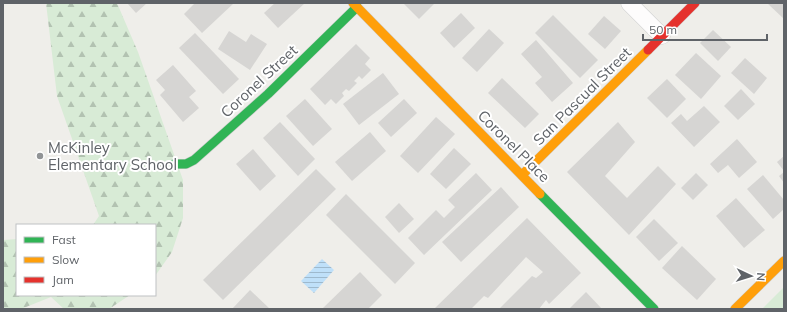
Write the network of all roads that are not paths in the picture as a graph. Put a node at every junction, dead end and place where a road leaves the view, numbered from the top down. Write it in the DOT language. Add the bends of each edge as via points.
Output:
graph roads {
  1 [pos="629,3"];
  2 [pos="695,3"];
  3 [pos="355,5"];
  4 [pos="662,36"];
  5 [pos="174,164"];
  6 [pos="522,175"];
  7 [pos="784,261"];
  8 [pos="654,309"];
  9 [pos="736,309"];
  1 -- 4 [label="street"];
  2 -- 4 [label="street, San Pascual Street"];
  3 -- 5 [label="street, Coronel Street" via="268,94 194,160 186,164"];
  3 -- 6 [label="street, Coronel Place"];
  4 -- 6 [label="street, San Pascual Street"];
  6 -- 8 [label="street, Coronel Place"];
  7 -- 9 [label="street"];
}
